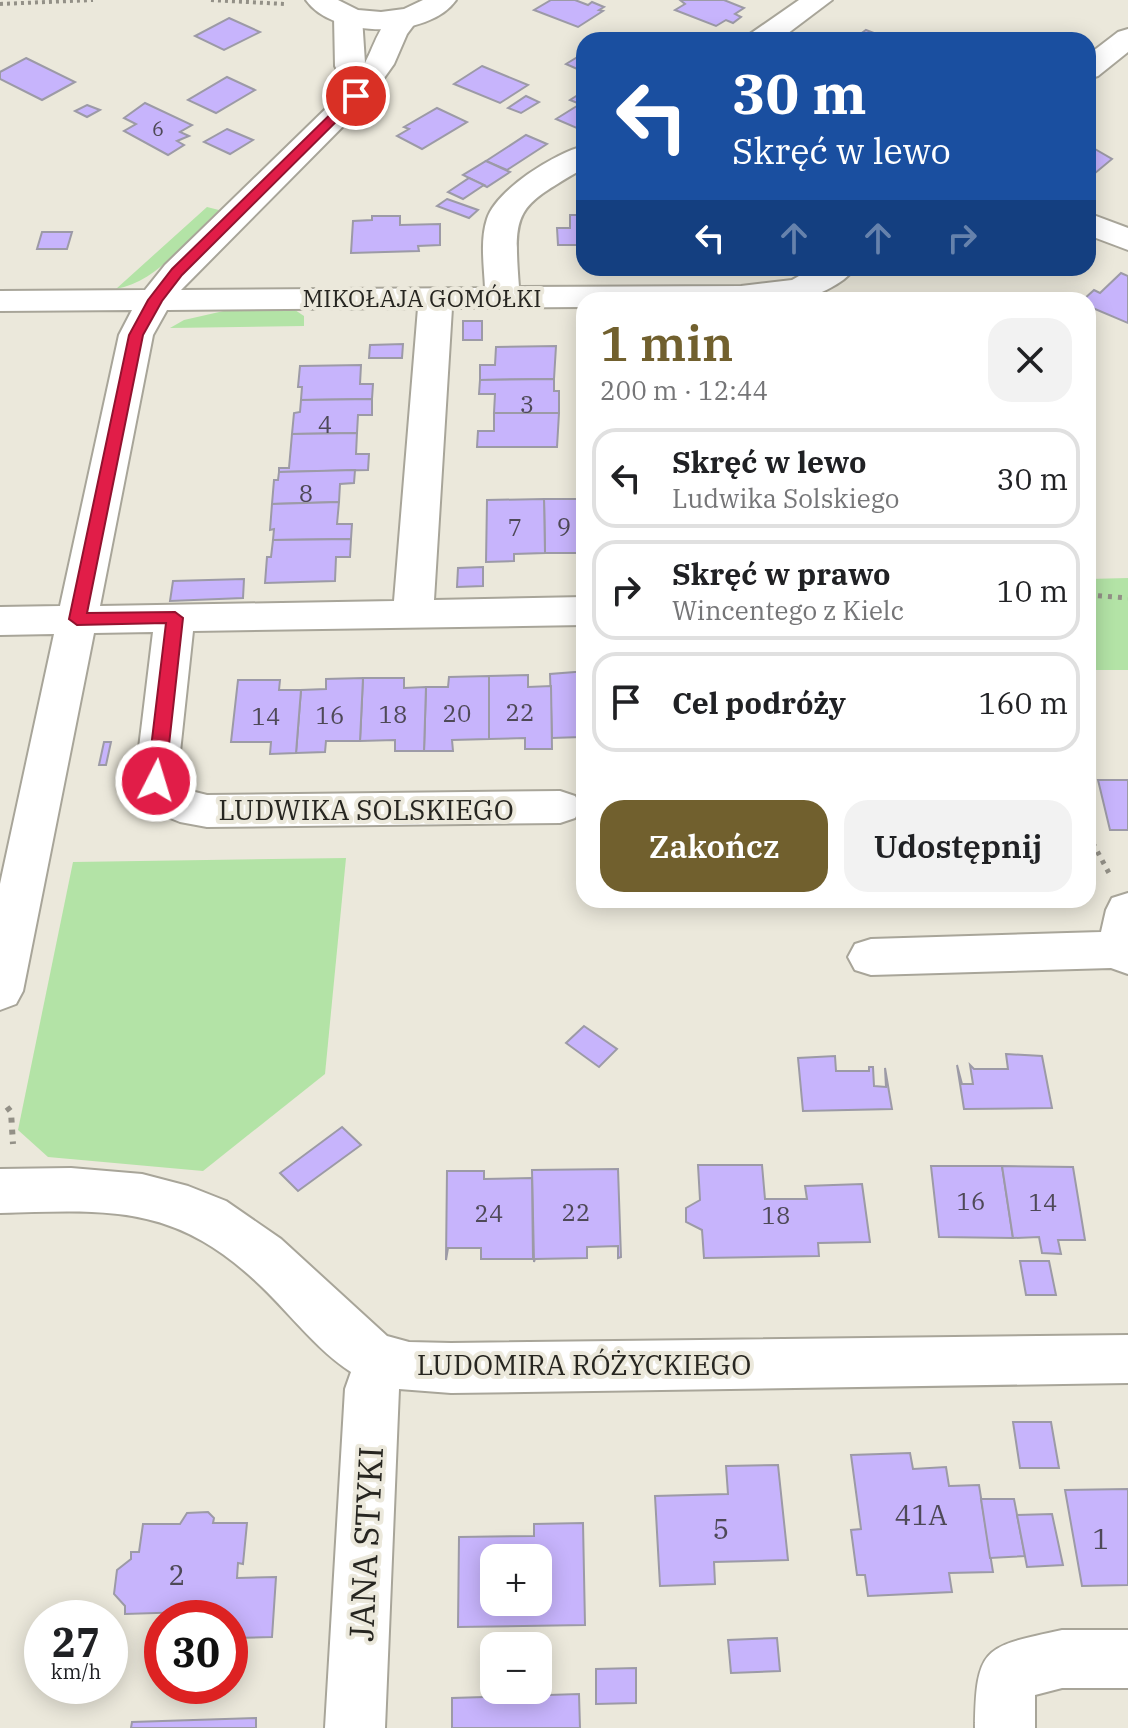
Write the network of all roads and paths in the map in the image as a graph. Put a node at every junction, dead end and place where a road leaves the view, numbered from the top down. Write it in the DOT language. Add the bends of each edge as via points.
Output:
graph roads {
  1 [pos="93,0"];
  2 [pos="211,0"];
  3 [pos="263,0"];
  4 [pos="320,0"];
  5 [pos="442,0"];
  6 [pos="818,0"];
  7 [pos="0,4"];
  8 [pos="348,17"];
  9 [pos="405,18"];
  10 [pos="772,32"];
  11 [pos="1124,45"];
  12 [pos="1096,64"];
  13 [pos="360,86"];
  14 [pos="576,160"];
  15 [pos="1096,226"];
  16 [pos="1128,240"];
  17 [pos="827,276"];
  18 [pos="806,292"];
  19 [pos="502,297"];
  20 [pos="576,297"];
  21 [pos="436,298"];
  22 [pos="155,300"];
  23 [pos="0,301"];
  24 [pos="1096,596"];
  25 [pos="1128,598"];
  26 [pos="576,611"];
  27 [pos="413,613"];
  28 [pos="175,618"];
  29 [pos="77,619"];
  30 [pos="0,621"];
  31 [pos="560,807"];
  32 [pos="1128,938"];
  33 [pos="871,957"];
  34 [pos="0,991"];
  35 [pos="0,1191"];
  36 [pos="1128,1359"];
  37 [pos="382,1361"];
  38 [pos="1128,1659"];
  39 [pos="355,1728"];
  40 [pos="1005,1728"];
  1 -- 7 [label="path"];
  2 -- 3 [label="path"];
  4 -- 8 [label="street"];
  5 -- 9 [label="street"];
  6 -- 10 [label="street"];
  8 -- 9 [label="street"];
  8 -- 13 [label="street" via="350,66"];
  9 -- 13 [label="street"];
  11 -- 12 [label="street"];
  13 -- 22 [label="street" via="356,96"];
  14 -- 19 [label="street" via="505,211"];
  15 -- 16 [label="street"];
  17 -- 18 [label="street, MIKOŁAJA GOMÓŁKI"];
  19 -- 20 [label="street, MIKOŁAJA GOMÓŁKI"];
  19 -- 21 [label="street, MIKOŁAJA GOMÓŁKI"];
  21 -- 22 [label="street, MIKOŁAJA GOMÓŁKI"];
  21 -- 27 [label="street"];
  22 -- 23 [label="street, MIKOŁAJA GOMÓŁKI"];
  22 -- 29 [label="street" via="136,335"];
  24 -- 25 [label="path"];
  26 -- 27 [label="street"];
  27 -- 28 [label="street"];
  28 -- 29 [label="street"];
  28 -- 31 [label="street, LUDWIKA SOLSKIEGO" via="156,781 168,800 180,806 241,813"];
  29 -- 30 [label="street"];
  29 -- 34 [label="street"];
  32 -- 33 [label="street"];
  35 -- 37 [label="street, LUDOMIRA RÓŻYCKIEGO" via="100,1191 189,1208 264,1255 339,1329"];
  36 -- 37 [label="street, LUDOMIRA RÓŻYCKIEGO" via="451,1368"];
  37 -- 39 [label="street, JANA STYKI" via="372,1389"];
  38 -- 40 [label="street" via="1062,1659 1014,1670 1005,1682"];
}
